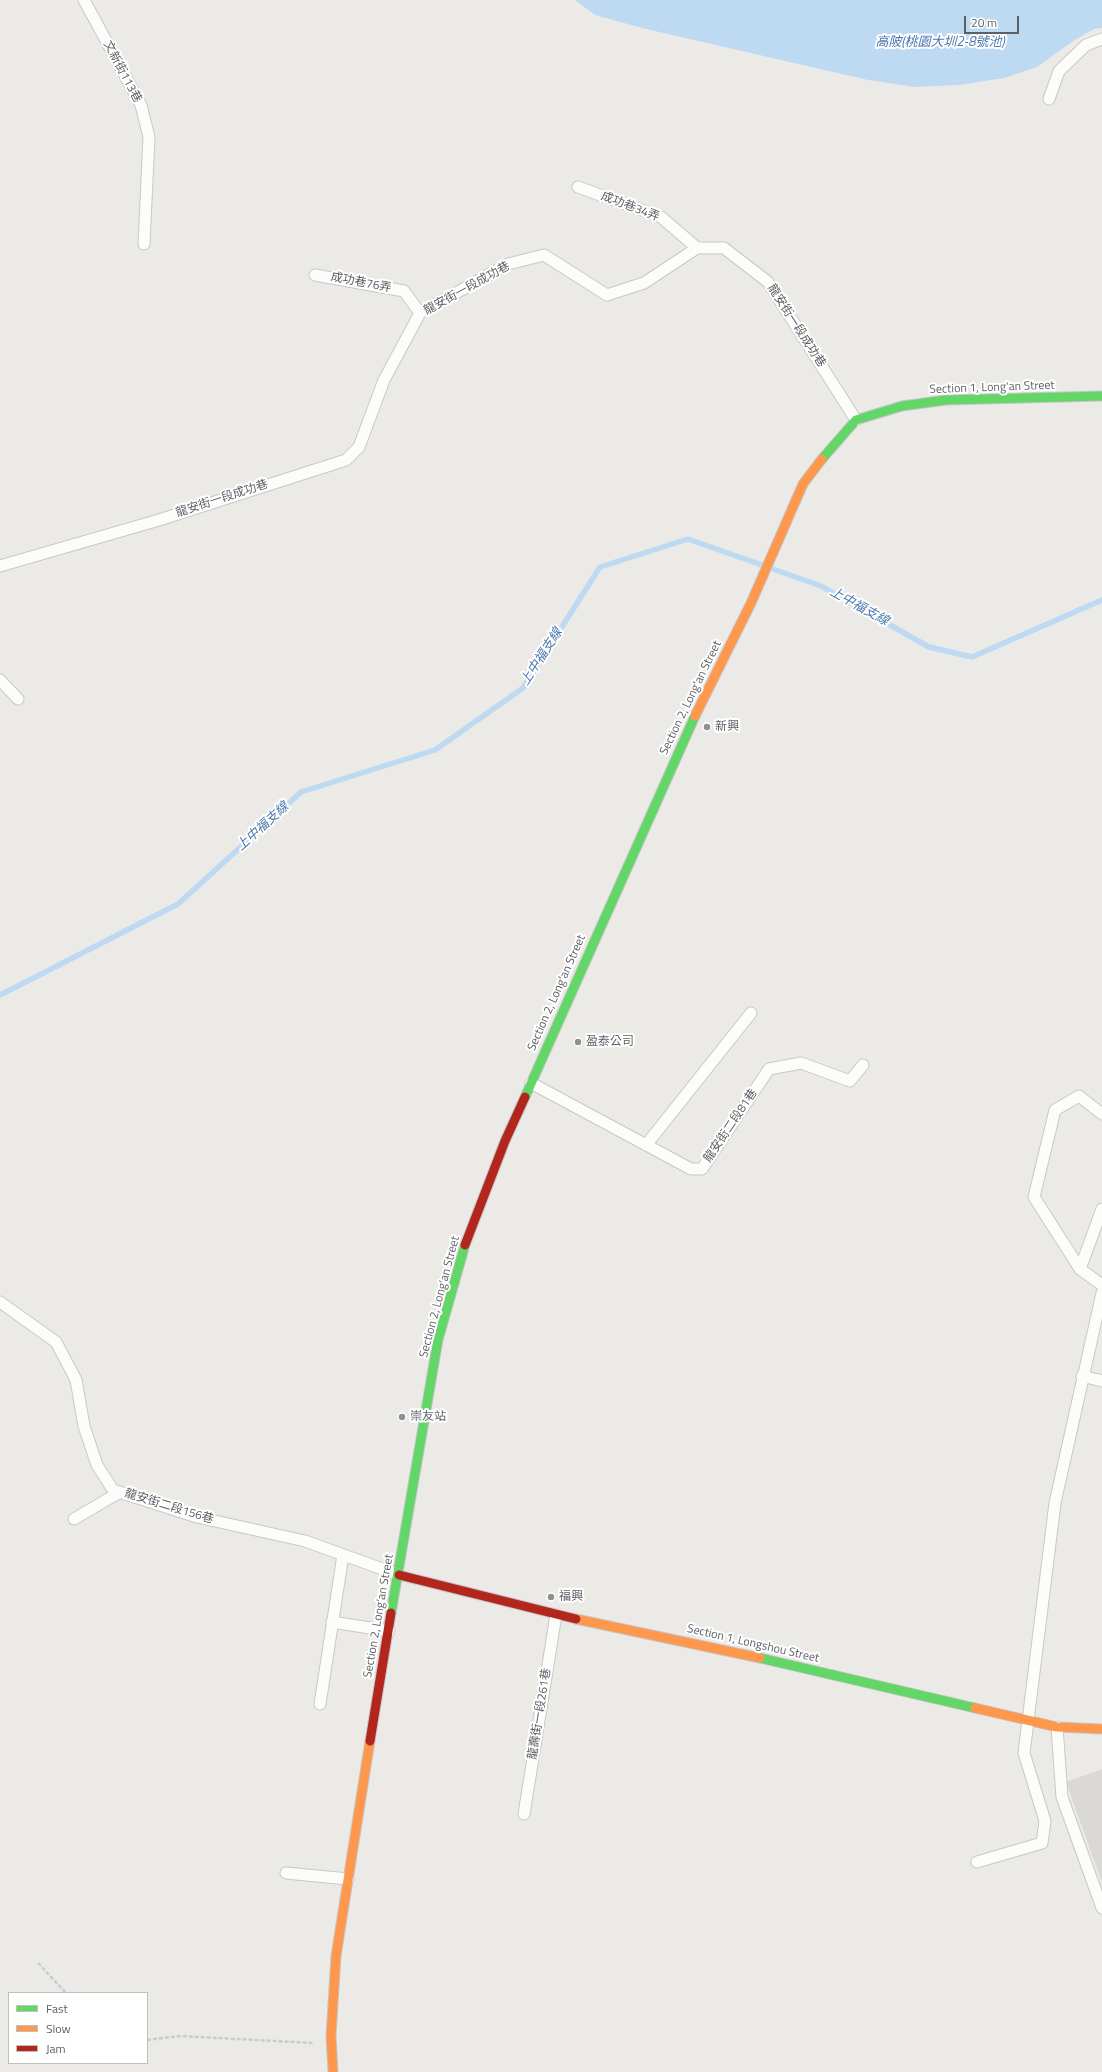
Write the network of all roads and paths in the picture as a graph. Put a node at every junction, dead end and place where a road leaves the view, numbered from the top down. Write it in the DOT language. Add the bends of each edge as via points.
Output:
graph roads {
  1 [pos="84,0"];
  2 [pos="1102,40"];
  3 [pos="1048,99"];
  4 [pos="578,187"];
  5 [pos="144,244"];
  6 [pos="697,248"];
  7 [pos="315,275"];
  8 [pos="420,313"];
  9 [pos="1102,396"];
  10 [pos="856,420"];
  11 [pos="0,566"];
  12 [pos="0,680"];
  13 [pos="18,699"];
  14 [pos="751,1013"];
  15 [pos="863,1065"];
  16 [pos="531,1083"];
  17 [pos="1102,1114"];
  18 [pos="646,1145"];
  19 [pos="1102,1209"];
  20 [pos="1080,1269"];
  21 [pos="1102,1285"];
  22 [pos="1102,1293"];
  23 [pos="0,1302"];
  24 [pos="1082,1376"];
  25 [pos="1102,1381"];
  26 [pos="120,1492"];
  27 [pos="74,1519"];
  28 [pos="343,1555"];
  29 [pos="399,1575"];
  30 [pos="556,1615"];
  31 [pos="332,1622"];
  32 [pos="389,1631"];
  33 [pos="320,1704"];
  34 [pos="1028,1720"];
  35 [pos="1057,1727"];
  36 [pos="1102,1729"];
  37 [pos="524,1814"];
  38 [pos="977,1862"];
  39 [pos="286,1873"];
  40 [pos="348,1879"];
  41 [pos="1102,1908"];
  42 [pos="38,1963"];
  43 [pos="65,1992"];
  44 [pos="148,2040"];
  45 [pos="331,2044"];
  46 [pos="333,2072"];
  1 -- 5 [label="lane, 文新街113巷" via="140,105 149,137"];
  2 -- 3 [label="lane" via="1086,45 1059,71"];
  4 -- 6 [label="lane, 成功巷34弄" via="661,217"];
  6 -- 8 [label="lane, 龍安街一段成功巷" via="644,283 607,295 544,255 508,264"];
  6 -- 10 [label="lane, 龍安街一段成功巷" via="724,248 768,282"];
  7 -- 8 [label="lane, 成功巷76弄" via="404,291"];
  8 -- 11 [label="lane, 龍安街一段成功巷" via="384,380 359,447 346,460 159,520"];
  9 -- 10 [label="street, Section 1, Long'an Street" via="946,400 902,406"];
  10 -- 16 [label="street, Section 2, Long'an Street" via="830,448 803,484 751,603 689,729"];
  12 -- 13 [label="lane"];
  14 -- 18 [label="lane"];
  15 -- 18 [label="lane, 龍安街二段81巷" via="850,1081 801,1063 769,1069 702,1169 691,1169"];
  16 -- 18 [label="lane, 龍安街二段81巷"];
  16 -- 29 [label="street, Section 2, Long'an Street" via="467,1238 438,1340"];
  17 -- 20 [label="lane" via="1080,1096 1055,1110 1034,1197"];
  19 -- 20 [label="lane"];
  20 -- 21 [label="lane"];
  22 -- 24 [label="lane"];
  23 -- 26 [label="lane, 龍安街二段156巷" via="56,1342 76,1380 84,1426 97,1465 113,1490"];
  24 -- 25 [label="lane"];
  24 -- 34 [label="lane" via="1055,1503"];
  26 -- 27 [label="lane"];
  26 -- 28 [label="lane, 龍安街二段156巷" via="197,1517 305,1542"];
  28 -- 29 [label="lane, 龍安街二段156巷"];
  28 -- 31 [label="lane"];
  29 -- 30 [label="street, Section 1, Longshou Street"];
  29 -- 32 [label="street, Section 2, Long'an Street"];
  30 -- 34 [label="street, Section 1, Longshou Street" via="796,1666"];
  30 -- 37 [label="lane, 龍壽街一段261巷"];
  31 -- 32 [label="lane"];
  31 -- 33 [label="lane"];
  32 -- 40 [label="street, Section 2, Long'an Street"];
  34 -- 35 [label="street, Section 1, Longshou Street"];
  34 -- 38 [label="lane" via="1024,1752 1045,1821 1042,1843"];
  35 -- 36 [label="street, Section 1, Longshou Street"];
  35 -- 41 [label="lane" via="1062,1797"];
  39 -- 40 [label="lane"];
  40 -- 45 [label="street, Section 2, Long'an Street" via="336,1956"];
  42 -- 43 [label="path"];
  44 -- 45 [label="path" via="180,2036"];
  45 -- 46 [label="street, Section 2, Long'an Street"];
}
